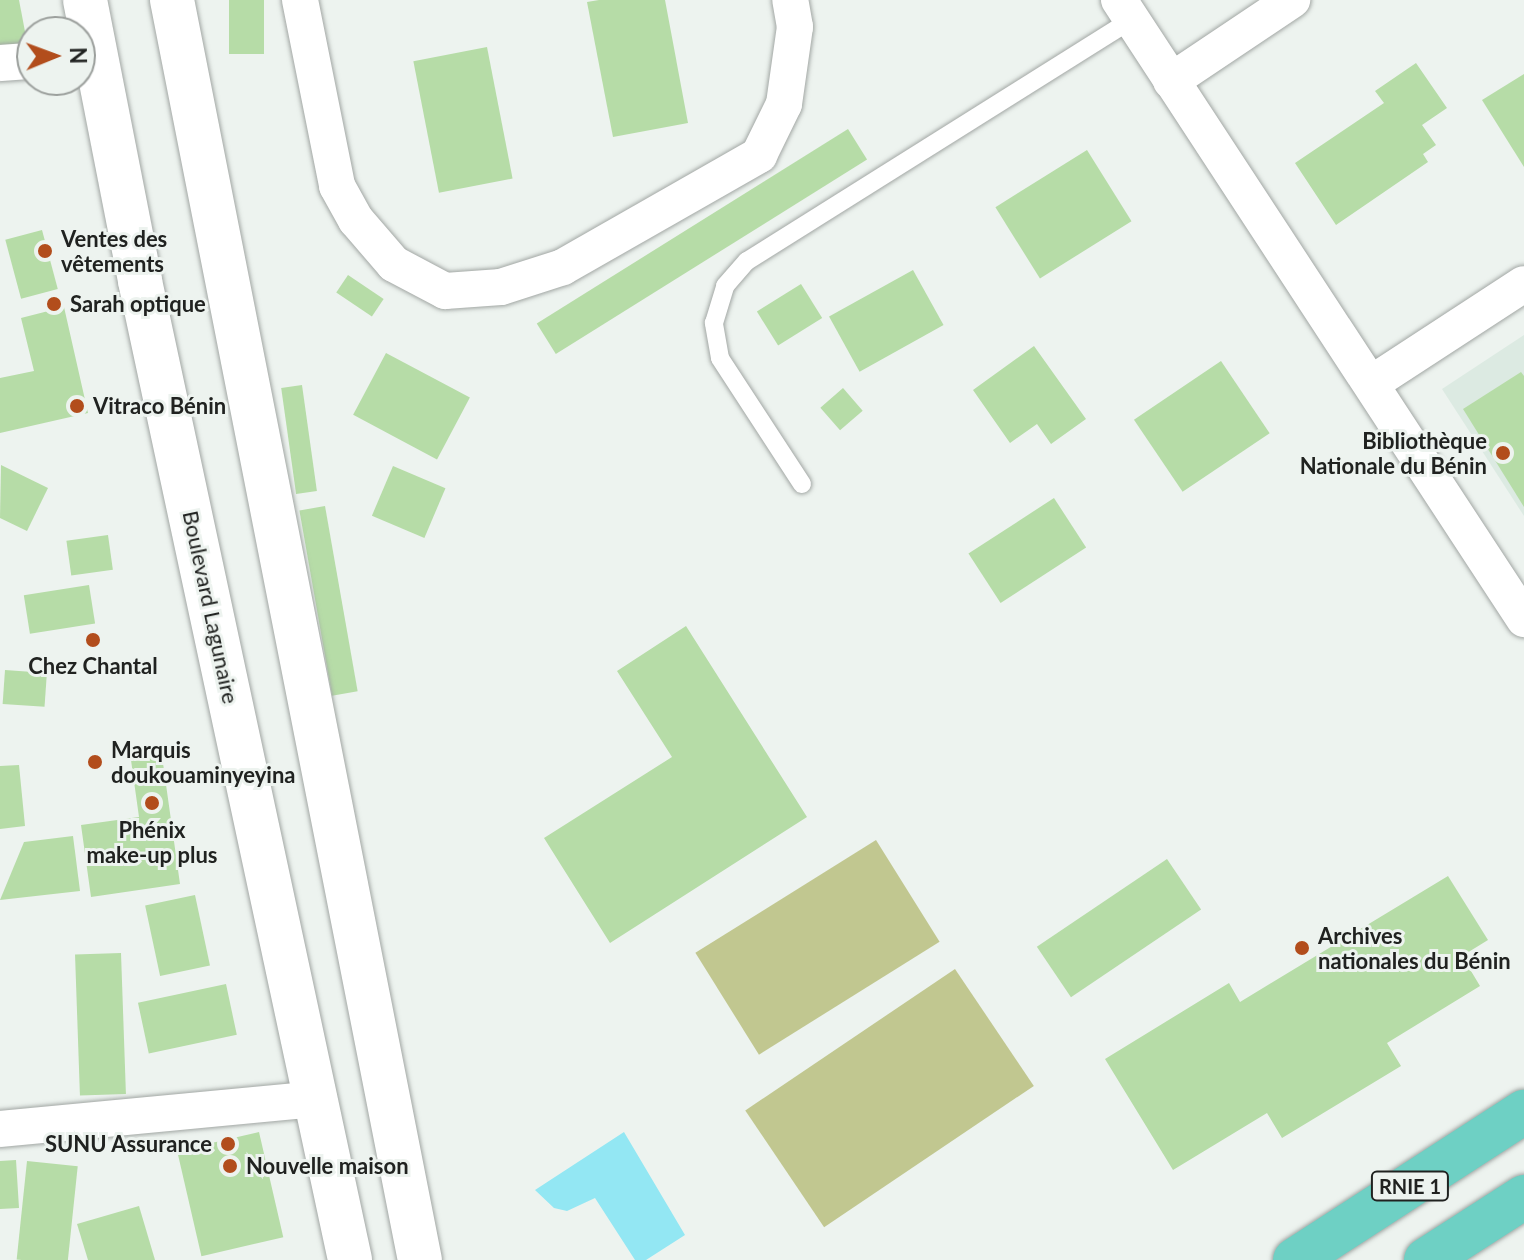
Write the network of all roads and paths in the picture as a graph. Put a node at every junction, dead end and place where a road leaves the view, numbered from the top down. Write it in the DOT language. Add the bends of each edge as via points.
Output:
graph roads {
  1 [pos="172,0"];
  2 [pos="300,0"];
  3 [pos="790,0"];
  4 [pos="1292,0"];
  5 [pos="1125,10"];
  6 [pos="1171,81"];
  7 [pos="96,89"];
  8 [pos="1524,284"];
  9 [pos="1372,383"];
  10 [pos="802,484"];
  11 [pos="1524,619"];
  12 [pos="319,1099"];
  13 [pos="1524,1112"];
  14 [pos="0,1129"];
  15 [pos="1524,1197"];
  16 [pos="350,1260"];
  17 [pos="420,1260"];
  18 [pos="1295,1260"];
  19 [pos="1426,1260"];
  1 -- 17 [label="main road"];
  2 -- 3 [label="street" via="337,186 356,220 394,264 445,291 501,287 563,267 759,155 784,104 795,27"];
  4 -- 6 [label="street"];
  5 -- 6 [label="street"];
  5 -- 10 [label="lane" via="747,261 725,286 714,323 720,358"];
  6 -- 9 [label="street"];
  7 -- 12 [label="main road, Boulevard Lagunaire"];
  8 -- 9 [label="street"];
  9 -- 11 [label="street"];
  12 -- 14 [label="street"];
  12 -- 16 [label="main road, Boulevard Lagunaire"];
  13 -- 18 [label="highway, RNIE 1"];
  15 -- 19 [label="highway"];
}
